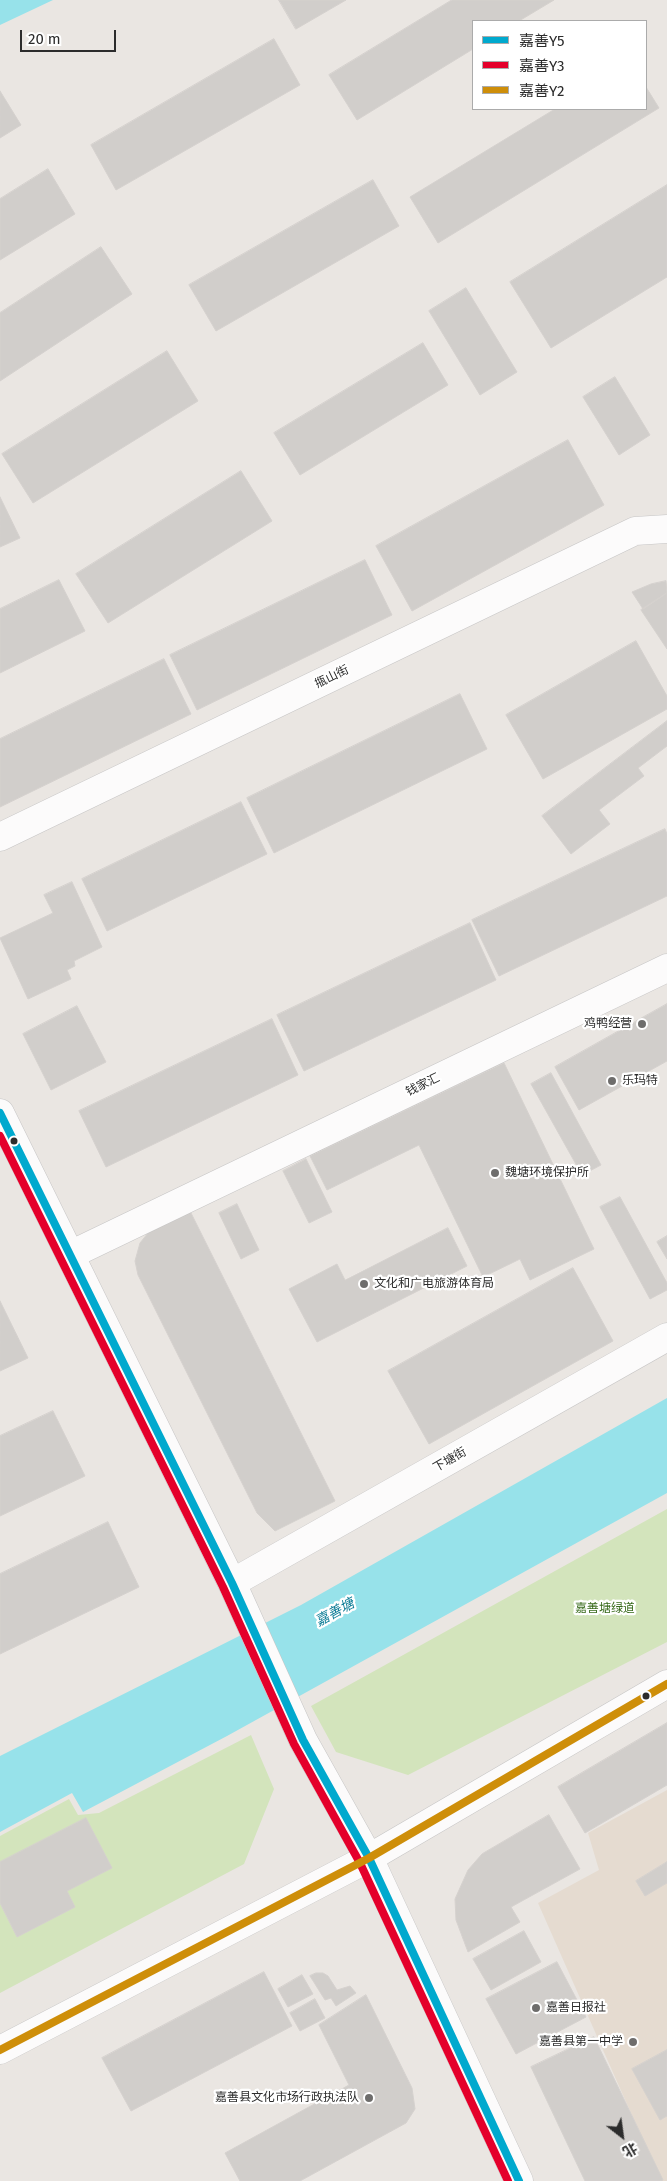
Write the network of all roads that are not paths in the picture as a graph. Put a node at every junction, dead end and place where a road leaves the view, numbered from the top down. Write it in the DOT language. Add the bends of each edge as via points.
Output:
graph roads {
  1 [pos="667,529"];
  2 [pos="0,837"];
  3 [pos="667,968"];
  4 [pos="0,1113"];
  5 [pos="70,1255"];
  6 [pos="667,1337"];
  7 [pos="232,1583"];
  8 [pos="667,1684"];
  9 [pos="369,1858"];
  10 [pos="0,2050"];
  11 [pos="519,2181"];
  1 -- 2 [label="street, 甁山街" via="635,531"];
  3 -- 5 [label="street, 钱家汇"];
  4 -- 5 [label="street"];
  5 -- 7 [label="street"];
  6 -- 7 [label="street, 下塘街"];
  7 -- 9 [label="street" via="303,1740"];
  8 -- 9 [label="street"];
  9 -- 10 [label="street"];
  9 -- 11 [label="street"];
}
